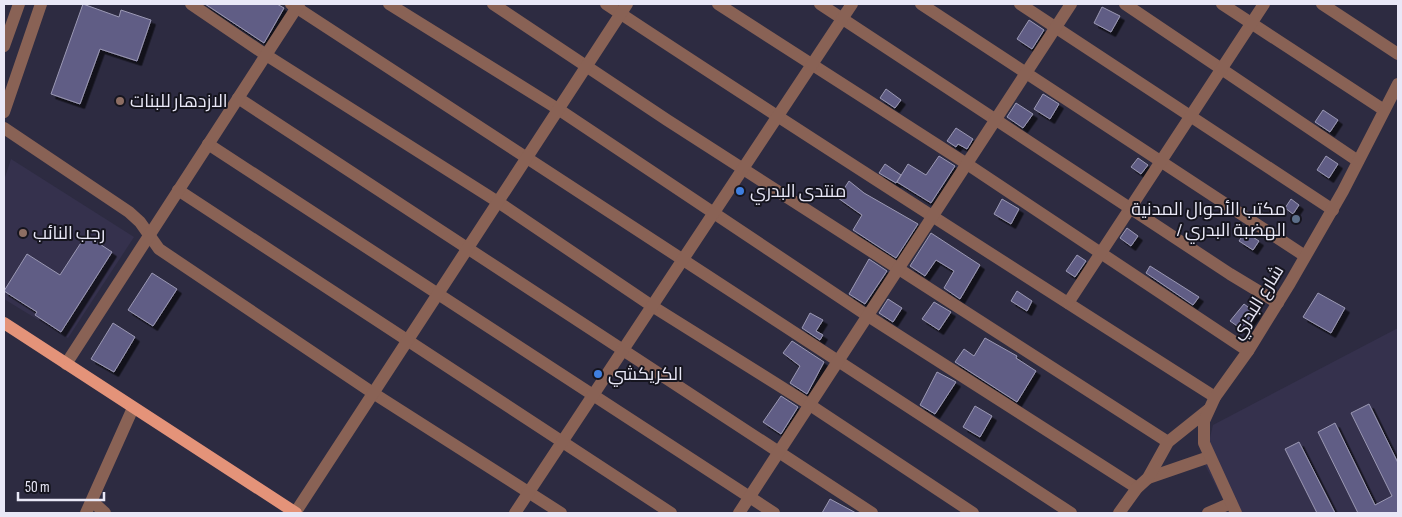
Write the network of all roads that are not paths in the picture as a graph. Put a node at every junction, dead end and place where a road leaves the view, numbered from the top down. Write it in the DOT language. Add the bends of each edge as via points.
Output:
graph roads {
  1 [pos="19,4"];
  2 [pos="41,4"];
  3 [pos="191,4"];
  4 [pos="389,4"];
  5 [pos="493,4"];
  6 [pos="606,4"];
  7 [pos="718,4"];
  8 [pos="820,4"];
  9 [pos="852,4"];
  10 [pos="921,4"];
  11 [pos="1020,4"];
  12 [pos="1071,4"];
  13 [pos="1125,4"];
  14 [pos="1222,4"];
  15 [pos="1264,4"];
  16 [pos="1322,4"];
  17 [pos="296,5"];
  18 [pos="624,9"];
  19 [pos="843,18"];
  20 [pos="1252,22"];
  21 [pos="1056,27"];
  22 [pos="4,46"];
  23 [pos="1398,54"];
  24 [pos="266,55"];
  25 [pos="812,65"];
  26 [pos="587,66"];
  27 [pos="1222,68"];
  28 [pos="1026,73"];
  29 [pos="1398,84"];
  30 [pos="238,98"];
  31 [pos="558,110"];
  32 [pos="1384,110"];
  33 [pos="4,112"];
  34 [pos="778,115"];
  35 [pos="1191,115"];
  36 [pos="996,119"];
  37 [pos="4,128"];
  38 [pos="208,144"];
  39 [pos="526,159"];
  40 [pos="1358,161"];
  41 [pos="1160,162"];
  42 [pos="967,164"];
  43 [pos="743,168"];
  44 [pos="178,190"];
  45 [pos="498,202"];
  46 [pos="1131,207"];
  47 [pos="1333,210"];
  48 [pos="713,214"];
  49 [pos="934,215"];
  50 [pos="149,236"];
  51 [pos="467,249"];
  52 [pos="1101,253"];
  53 [pos="1305,256"];
  54 [pos="683,259"];
  55 [pos="898,269"];
  56 [pos="438,293"];
  57 [pos="1068,303"];
  58 [pos="1278,303"];
  59 [pos="652,306"];
  60 [pos="868,316"];
  61 [pos="4,323"];
  62 [pos="407,341"];
  63 [pos="623,351"];
  64 [pos="1248,351"];
  65 [pos="839,360"];
  66 [pos="66,364"];
  67 [pos="373,393"];
  68 [pos="592,396"];
  69 [pos="1214,396"];
  70 [pos="810,405"];
  71 [pos="134,408"];
  72 [pos="1208,410"];
  73 [pos="563,441"];
  74 [pos="1168,442"];
  75 [pos="778,453"];
  76 [pos="1210,457"];
  77 [pos="1148,478"];
  78 [pos="1137,488"];
  79 [pos="529,493"];
  80 [pos="749,497"];
  81 [pos="89,508"];
  82 [pos="1234,508"];
  83 [pos="105,513"];
  84 [pos="295,513"];
  85 [pos="515,513"];
  86 [pos="561,513"];
  87 [pos="671,513"];
  88 [pos="739,513"];
  89 [pos="774,513"];
  90 [pos="872,513"];
  91 [pos="973,513"];
  92 [pos="1071,513"];
  93 [pos="1118,513"];
  94 [pos="1208,513"];
  1 -- 22 [label="street"];
  2 -- 33 [label="street"];
  3 -- 24 [label="street"];
  4 -- 31 [label="street"];
  5 -- 26 [label="street"];
  6 -- 18 [label="street"];
  7 -- 25 [label="street"];
  8 -- 19 [label="street"];
  9 -- 19 [label="street"];
  10 -- 28 [label="street"];
  11 -- 21 [label="street"];
  12 -- 21 [label="street"];
  13 -- 27 [label="street"];
  14 -- 20 [label="street"];
  15 -- 20 [label="street"];
  16 -- 23 [label="street"];
  17 -- 24 [label="street"];
  17 -- 39 [label="street"];
  18 -- 26 [label="street"];
  18 -- 34 [label="street"];
  19 -- 25 [label="street"];
  19 -- 36 [label="street"];
  20 -- 27 [label="street"];
  20 -- 32 [label="street"];
  21 -- 28 [label="street"];
  21 -- 35 [label="street"];
  24 -- 30 [label="street"];
  24 -- 45 [label="street"];
  25 -- 34 [label="street"];
  25 -- 42 [label="street"];
  26 -- 31 [label="street"];
  26 -- 43 [label="street"];
  27 -- 35 [label="street"];
  27 -- 40 [label="street"];
  28 -- 36 [label="street"];
  28 -- 41 [label="street"];
  29 -- 32 [label="street, شارع البدري"];
  30 -- 38 [label="street"];
  30 -- 51 [label="street"];
  31 -- 39 [label="street"];
  31 -- 48 [label="street"];
  32 -- 40 [label="street, شارع البدري"];
  34 -- 43 [label="street"];
  34 -- 49 [label="street"];
  35 -- 41 [label="street"];
  35 -- 47 [label="street"];
  36 -- 42 [label="street"];
  36 -- 46 [label="street"];
  37 -- 50 [label="street" via="129,212"];
  38 -- 44 [label="street"];
  38 -- 56 [label="street"];
  39 -- 45 [label="street"];
  39 -- 54 [label="street"];
  40 -- 47 [label="street, شارع البدري"];
  41 -- 46 [label="street"];
  41 -- 53 [label="street"];
  42 -- 49 [label="street"];
  42 -- 52 [label="street"];
  43 -- 48 [label="street"];
  43 -- 55 [label="street"];
  44 -- 50 [label="street"];
  44 -- 62 [label="street"];
  45 -- 51 [label="street"];
  45 -- 59 [label="street"];
  46 -- 52 [label="street"];
  46 -- 58 [label="street"];
  47 -- 53 [label="street, شارع البدري"];
  48 -- 54 [label="street"];
  48 -- 60 [label="street"];
  49 -- 55 [label="street"];
  49 -- 57 [label="street"];
  50 -- 66 [label="street"];
  50 -- 67 [label="street" via="159,249"];
  51 -- 56 [label="street"];
  51 -- 63 [label="street"];
  52 -- 57 [label="street"];
  52 -- 64 [label="street"];
  53 -- 58 [label="street, شارع البدري"];
  54 -- 59 [label="street"];
  54 -- 65 [label="street"];
  55 -- 60 [label="street"];
  55 -- 74 [label="street"];
  56 -- 62 [label="street"];
  56 -- 68 [label="street"];
  57 -- 69 [label="street"];
  58 -- 64 [label="street, شارع البدري"];
  59 -- 63 [label="street"];
  59 -- 70 [label="street"];
  60 -- 65 [label="street"];
  60 -- 78 [label="street"];
  61 -- 66 [label="main road"];
  62 -- 67 [label="street"];
  62 -- 73 [label="street"];
  63 -- 68 [label="street"];
  63 -- 75 [label="street"];
  64 -- 69 [label="street, شارع البدري"];
  65 -- 70 [label="street"];
  65 -- 92 [label="street"];
  66 -- 71 [label="main road"];
  67 -- 79 [label="street"];
  67 -- 84 [label="street"];
  68 -- 73 [label="street"];
  68 -- 80 [label="street"];
  69 -- 72 [label="street, شارع البدري"];
  70 -- 75 [label="street"];
  70 -- 91 [label="street"];
  71 -- 81 [label="street"];
  71 -- 84 [label="main road"];
  72 -- 74 [label="street"];
  72 -- 76 [label="street, شارع البدري" via="1203,431"];
  73 -- 79 [label="street"];
  73 -- 87 [label="street"];
  74 -- 77 [label="street"];
  75 -- 80 [label="street"];
  75 -- 90 [label="street"];
  76 -- 77 [label="street"];
  76 -- 82 [label="street, شارع البدري"];
  77 -- 78 [label="street"];
  78 -- 93 [label="street"];
  79 -- 85 [label="street"];
  79 -- 86 [label="street"];
  80 -- 88 [label="street"];
  80 -- 89 [label="street"];
  81 -- 83 [label="street"];
  82 -- 94 [label="street"];
}
